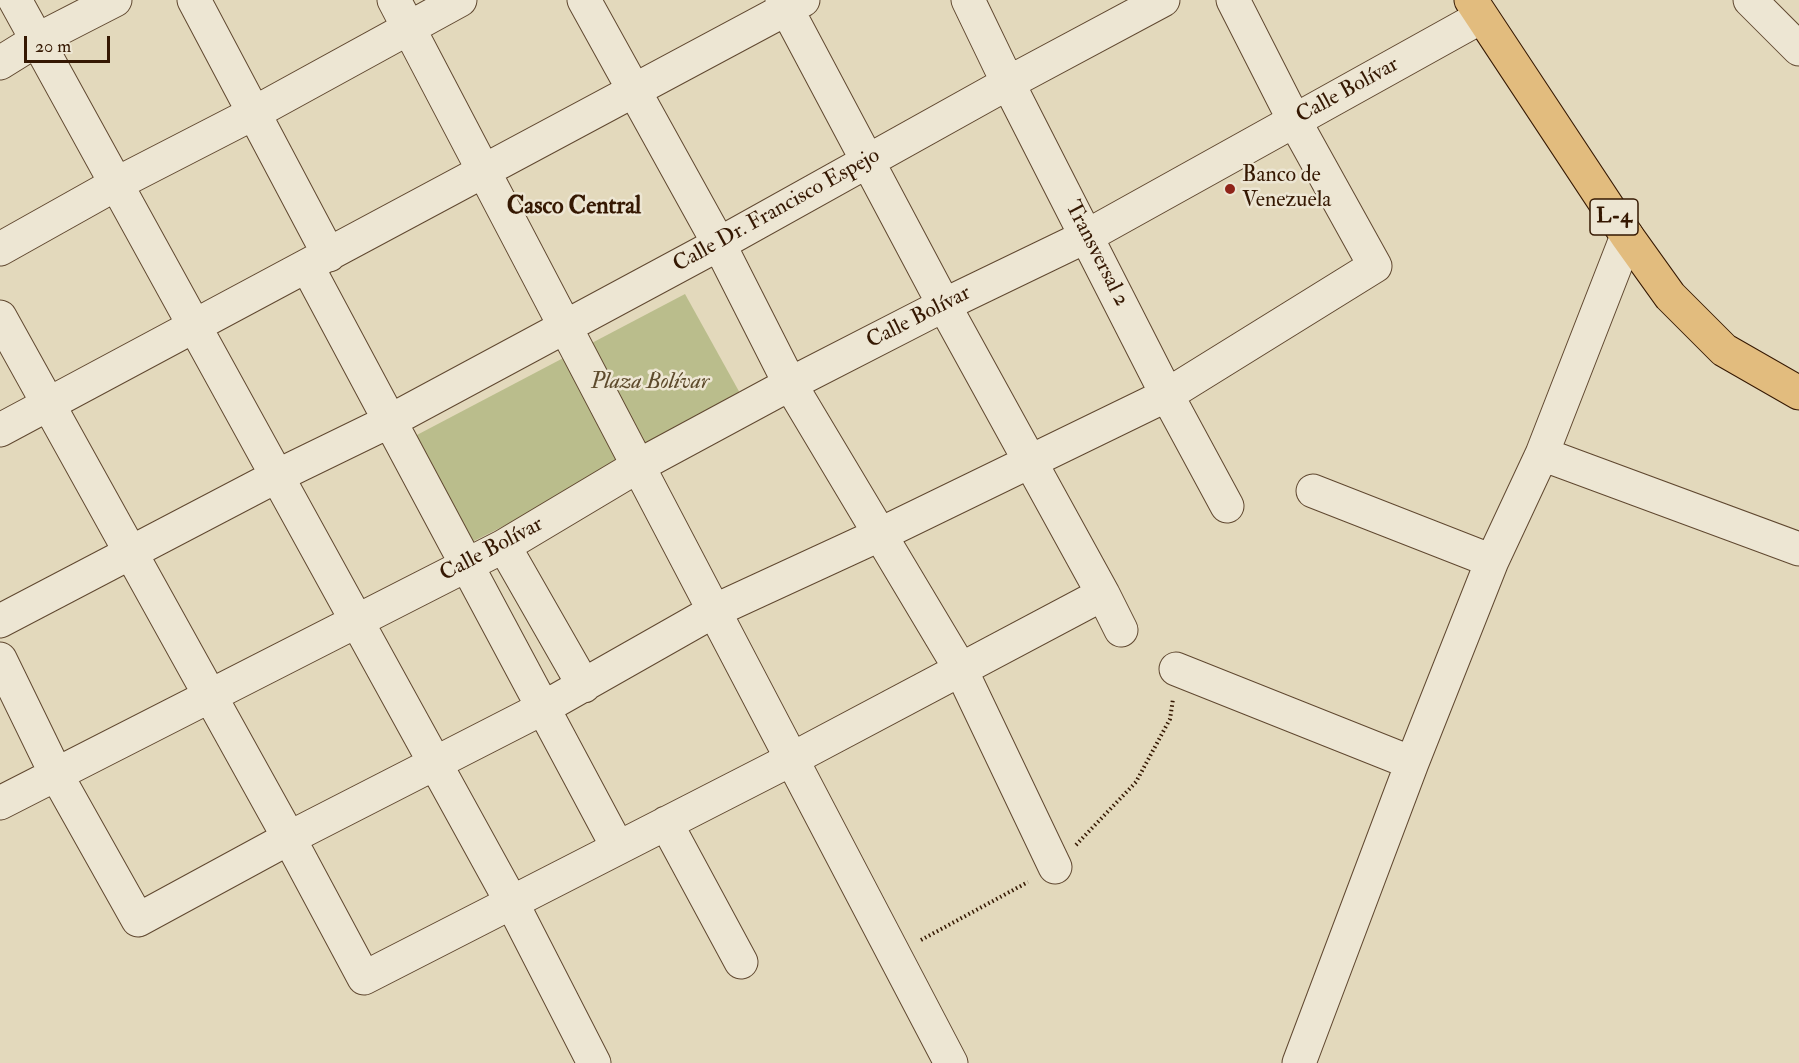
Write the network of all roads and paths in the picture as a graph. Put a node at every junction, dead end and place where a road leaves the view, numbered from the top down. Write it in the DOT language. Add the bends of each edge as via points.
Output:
graph roads {
  1 [pos="15,0"];
  2 [pos="115,0"];
  3 [pos="194,0"];
  4 [pos="460,0"];
  5 [pos="584,0"];
  6 [pos="968,0"];
  7 [pos="1163,0"];
  8 [pos="1233,0"];
  9 [pos="1750,0"];
  10 [pos="790,3"];
  11 [pos="1476,8"];
  12 [pos="401,14"];
  13 [pos="37,40"];
  14 [pos="1799,49"];
  15 [pos="0,63"];
  16 [pos="1008,83"];
  17 [pos="633,91"];
  18 [pos="254,113"];
  19 [pos="1294,120"];
  20 [pos="867,162"];
  21 [pos="483,171"];
  22 [pos="116,184"];
  23 [pos="1087,236"];
  24 [pos="1627,236"];
  25 [pos="719,244"];
  26 [pos="0,249"];
  27 [pos="318,260"];
  28 [pos="944,305"];
  29 [pos="0,317"];
  30 [pos="564,326"];
  31 [pos="195,327"];
  32 [pos="790,384"];
  33 [pos="1799,393"];
  34 [pos="1167,395"];
  35 [pos="49,405"];
  36 [pos="390,421"];
  37 [pos="0,430"];
  38 [pos="1542,454"];
  39 [pos="1030,461"];
  40 [pos="638,466"];
  41 [pos="277,476"];
  42 [pos="1313,491"];
  43 [pos="1227,506"];
  44 [pos="881,534"];
  45 [pos="504,546"];
  46 [pos="1799,549"];
  47 [pos="131,553"];
  48 [pos="1492,561"];
  49 [pos="467,565"];
  50 [pos="1103,594"];
  51 [pos="714,611"];
  52 [pos="0,621"];
  53 [pos="357,621"];
  54 [pos="1121,630"];
  55 [pos="0,659"];
  56 [pos="1176,669"];
  57 [pos="961,670"];
  58 [pos="584,686"];
  59 [pos="210,695"];
  60 [pos="543,708"];
  61 [pos="792,759"];
  62 [pos="434,762"];
  63 [pos="1412,763"];
  64 [pos="56,774"];
  65 [pos="0,803"];
  66 [pos="666,823"];
  67 [pos="289,838"];
  68 [pos="618,848"];
  69 [pos="1055,867"];
  70 [pos="512,903"];
  71 [pos="741,962"];
  72 [pos="594,1063"];
  73 [pos="951,1063"];
  74 [pos="1299,1063"];
  1 -- 13 [label="street"];
  2 -- 13 [label="street"];
  3 -- 18 [label="street"];
  4 -- 12 [label="street"];
  5 -- 17 [label="street"];
  6 -- 16 [label="street, Transversal 2"];
  7 -- 16 [label="street, Calle Dr. Francisco Espejo"];
  8 -- 19 [label="street"];
  9 -- 14 [label="street"];
  10 -- 17 [label="street"];
  10 -- 20 [label="street"];
  11 -- 19 [label="street, Calle Bolívar"];
  11 -- 24 [label="main road, L-4"];
  12 -- 18 [label="street"];
  12 -- 21 [label="street"];
  13 -- 15 [label="street"];
  13 -- 22 [label="street"];
  16 -- 20 [label="street, Calle Dr. Francisco Espejo"];
  16 -- 23 [label="street, Transversal 2"];
  17 -- 21 [label="street"];
  17 -- 25 [label="street"];
  18 -- 22 [label="street"];
  18 -- 27 [label="street"];
  19 -- 23 [label="street, Calle Bolívar"];
  19 -- 34 [label="street" via="1375,266"];
  20 -- 25 [label="street, Calle Dr. Francisco Espejo"];
  20 -- 28 [label="street"];
  21 -- 27 [label="street"];
  21 -- 30 [label="street"];
  22 -- 26 [label="street"];
  22 -- 31 [label="street"];
  23 -- 28 [label="street, Calle Bolívar"];
  23 -- 34 [label="street, Transversal 2"];
  24 -- 33 [label="main road, L-4" via="1670,297 1724,350"];
  24 -- 38 [label="street"];
  25 -- 30 [label="street, Calle Dr. Francisco Espejo"];
  25 -- 32 [label="street"];
  27 -- 31 [label="street"];
  27 -- 36 [label="street"];
  28 -- 32 [label="street, Calle Bolívar"];
  28 -- 39 [label="street"];
  29 -- 35 [label="street"];
  30 -- 36 [label="street, Calle Dr. Francisco Espejo"];
  30 -- 40 [label="street"];
  31 -- 35 [label="street"];
  31 -- 41 [label="street"];
  32 -- 40 [label="street, Calle Bolívar"];
  32 -- 44 [label="street"];
  34 -- 39 [label="street"];
  34 -- 43 [label="street, Transversal 2"];
  35 -- 37 [label="street"];
  35 -- 47 [label="street"];
  36 -- 41 [label="street, Calle Dr. Francisco Espejo"];
  36 -- 49 [label="street"];
  38 -- 46 [label="street"];
  38 -- 48 [label="street"];
  39 -- 44 [label="street"];
  39 -- 50 [label="street"];
  40 -- 45 [label="street, Calle Bolívar"];
  40 -- 51 [label="street"];
  41 -- 47 [label="street, Calle Dr. Francisco Espejo"];
  41 -- 53 [label="street"];
  42 -- 48 [label="street"];
  44 -- 51 [label="street"];
  44 -- 57 [label="street"];
  45 -- 49 [label="street, Calle Bolívar"];
  45 -- 58 [label="street"];
  47 -- 52 [label="street, Calle Dr. Francisco Espejo"];
  47 -- 59 [label="street"];
  48 -- 63 [label="street"];
  49 -- 53 [label="street, Calle Bolívar"];
  49 -- 60 [label="street"];
  50 -- 54 [label="street"];
  50 -- 57 [label="street"];
  51 -- 58 [label="street"];
  51 -- 61 [label="street"];
  53 -- 59 [label="street, Calle Bolívar"];
  53 -- 62 [label="street"];
  55 -- 64 [label="street"];
  56 -- 63 [label="street"];
  57 -- 61 [label="street"];
  57 -- 69 [label="street"];
  58 -- 60 [label="street"];
  59 -- 64 [label="street, Calle Bolívar"];
  59 -- 67 [label="street"];
  60 -- 62 [label="street"];
  60 -- 68 [label="street"];
  61 -- 66 [label="street"];
  61 -- 73 [label="street"];
  62 -- 67 [label="street"];
  62 -- 70 [label="street"];
  63 -- 74 [label="street"];
  64 -- 65 [label="street, Calle Bolívar"];
  64 -- 67 [label="street" via="138,920"];
  66 -- 68 [label="street"];
  66 -- 71 [label="street"];
  67 -- 70 [label="street" via="364,978"];
  68 -- 70 [label="street"];
  70 -- 72 [label="street"];
}
